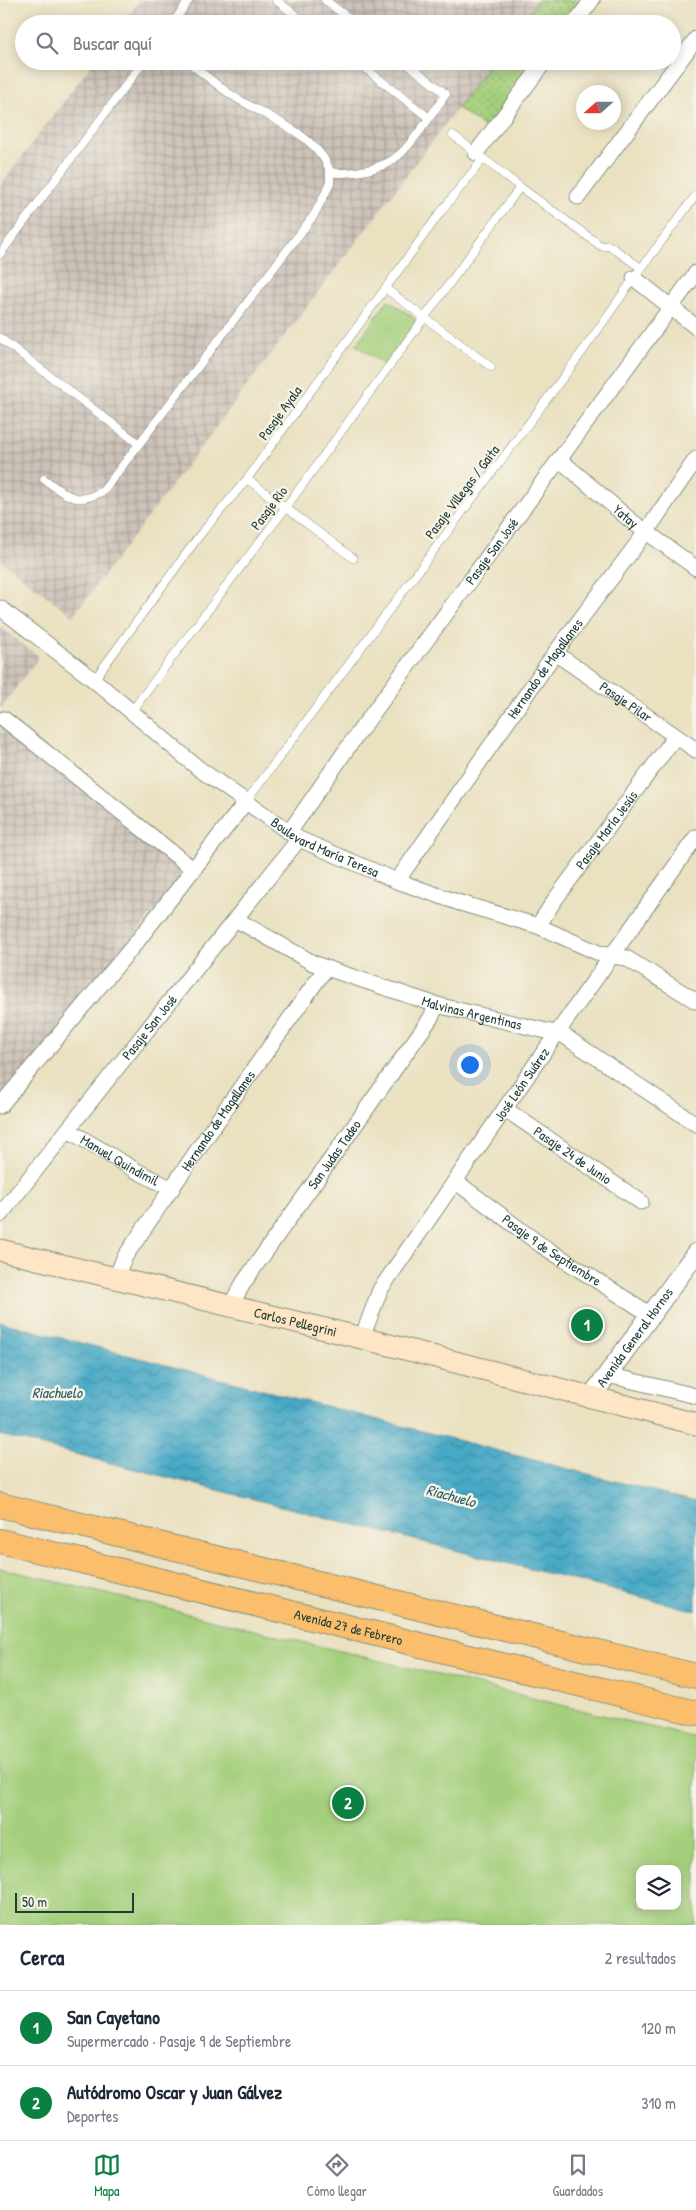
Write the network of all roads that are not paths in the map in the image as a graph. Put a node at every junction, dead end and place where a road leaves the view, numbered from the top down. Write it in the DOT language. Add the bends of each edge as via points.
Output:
graph roads {
  1 [pos="189,0"];
  2 [pos="276,0"];
  3 [pos="325,0"];
  4 [pos="592,0"];
  5 [pos="178,15"];
  6 [pos="295,15"];
  7 [pos="344,15"];
  8 [pos="581,15"];
  9 [pos="696,39"];
  10 [pos="681,59"];
  11 [pos="137,70"];
  12 [pos="199,70"];
  13 [pos="368,70"];
  14 [pos="415,70"];
  15 [pos="539,70"];
  16 [pos="673,70"];
  17 [pos="429,118"];
  18 [pos="453,135"];
  19 [pos="479,156"];
  20 [pos="330,172"];
  21 [pos="520,187"];
  22 [pos="696,195"];
  23 [pos="578,197"];
  24 [pos="0,254"];
  25 [pos="638,273"];
  26 [pos="696,273"];
  27 [pos="386,288"];
  28 [pos="671,306"];
  29 [pos="425,317"];
  30 [pos="696,326"];
  31 [pos="0,338"];
  32 [pos="491,367"];
  33 [pos="139,444"];
  34 [pos="559,459"];
  35 [pos="696,459"];
  36 [pos="44,479"];
  37 [pos="247,479"];
  38 [pos="286,507"];
  39 [pos="646,532"];
  40 [pos="353,558"];
  41 [pos="696,568"];
  42 [pos="0,608"];
  43 [pos="556,653"];
  44 [pos="94,680"];
  45 [pos="131,712"];
  46 [pos="4,719"];
  47 [pos="675,737"];
  48 [pos="696,750"];
  49 [pos="245,802"];
  50 [pos="295,835"];
  51 [pos="696,837"];
  52 [pos="194,870"];
  53 [pos="397,881"];
  54 [pos="237,920"];
  55 [pos="538,926"];
  56 [pos="611,957"];
  57 [pos="326,968"];
  58 [pos="696,1000"];
  59 [pos="437,1004"];
  60 [pos="557,1033"];
  61 [pos="0,1106"];
  62 [pos="506,1109"];
  63 [pos="696,1124"];
  64 [pos="68,1130"];
  65 [pos="455,1181"];
  66 [pos="172,1189"];
  67 [pos="640,1202"];
  68 [pos="0,1215"];
  69 [pos="0,1250"];
  70 [pos="696,1254"];
  71 [pos="116,1278"];
  72 [pos="230,1306"];
  73 [pos="650,1315"];
  74 [pos="362,1338"];
  75 [pos="608,1375"];
  76 [pos="696,1396"];
  77 [pos="591,1397"];
  78 [pos="696,1424"];
  79 [pos="0,1505"];
  80 [pos="0,1541"];
  81 [pos="696,1676"];
  82 [pos="696,1713"];
  1 -- 5 [label="lane"];
  2 -- 6 [label="lane"];
  3 -- 7 [label="lane"];
  4 -- 8 [label="street"];
  9 -- 10 [label="street"];
  11 -- 24 [label="lane"];
  12 -- 20 [label="lane" via="232,95 308,141 327,162"];
  13 -- 17 [label="lane"];
  14 -- 17 [label="lane" via="446,94"];
  15 -- 19 [label="street"];
  16 -- 23 [label="street"];
  17 -- 20 [label="lane" via="399,155 389,162 357,172"];
  18 -- 19 [label="lane"];
  19 -- 21 [label="lane"];
  19 -- 27 [label="lane, Pasaje Ayala"];
  20 -- 33 [label="lane" via="330,184 314,215"];
  21 -- 25 [label="lane" via="602,246 610,246"];
  21 -- 29 [label="lane, Pasaje Rio"];
  22 -- 25 [label="lane, Pasaje Villegas / Gaita"];
  25 -- 28 [label="street"];
  25 -- 49 [label="lane, Pasaje Villegas / Gaita"];
  26 -- 28 [label="street, Pasaje San José"];
  27 -- 29 [label="lane"];
  27 -- 37 [label="lane, Pasaje Ayala"];
  28 -- 30 [label="street"];
  28 -- 34 [label="street, Pasaje San José"];
  29 -- 32 [label="lane"];
  29 -- 38 [label="lane, Pasaje Rio"];
  31 -- 33 [label="lane"];
  33 -- 36 [label="lane" via="103,491 89,499 69,497"];
  34 -- 39 [label="street, Yatay"];
  34 -- 50 [label="street, Pasaje San José" via="351,743"];
  35 -- 39 [label="street, Hernando de Magallanes"];
  37 -- 38 [label="lane"];
  37 -- 44 [label="lane, Pasaje Ayala" via="199,536"];
  38 -- 40 [label="lane"];
  38 -- 45 [label="lane, Pasaje Rio"];
  39 -- 41 [label="street, Yatay"];
  39 -- 43 [label="street, Hernando de Magallanes"];
  42 -- 44 [label="street, Boulevard María Teresa"];
  43 -- 47 [label="street, Pasaje Pilar"];
  43 -- 53 [label="street, Hernando de Magallanes"];
  44 -- 45 [label="street, Boulevard María Teresa"];
  45 -- 49 [label="street, Boulevard María Teresa"];
  46 -- 52 [label="street"];
  47 -- 48 [label="street, Pasaje Pilar"];
  47 -- 55 [label="street, Pasaje María Jesús"];
  49 -- 50 [label="street, Boulevard María Teresa"];
  49 -- 52 [label="street"];
  50 -- 53 [label="street, Boulevard María Teresa"];
  50 -- 54 [label="street, Pasaje San José"];
  51 -- 56 [label="street, José León Suárez"];
  52 -- 61 [label="street"];
  53 -- 55 [label="street, Boulevard María Teresa"];
  54 -- 57 [label="street, Malvinas Argentinas"];
  54 -- 64 [label="street, Pasaje San José"];
  55 -- 56 [label="street, Boulevard María Teresa"];
  56 -- 58 [label="street, Boulevard María Teresa" via="635,962"];
  56 -- 60 [label="street, José León Suárez"];
  57 -- 59 [label="street, Malvinas Argentinas"];
  57 -- 66 [label="street, Hernando de Magallanes"];
  59 -- 60 [label="street, Malvinas Argentinas"];
  59 -- 72 [label="street, San Judas Tadeo" via="430,1019"];
  60 -- 62 [label="street, José León Suárez"];
  60 -- 63 [label="street, Malvinas Argentinas" via="570,1038"];
  62 -- 65 [label="street, José León Suárez"];
  62 -- 67 [label="street, Pasaje 24 de Junio"];
  64 -- 66 [label="street, Manuel Quindimil"];
  64 -- 68 [label="street, Pasaje San José"];
  65 -- 73 [label="street, Pasaje 9 de Septiembre" via="542,1245"];
  65 -- 74 [label="street, José León Suárez" via="380,1290"];
  66 -- 71 [label="street, Hernando de Magallanes" via="124,1258"];
  69 -- 71 [label="main road, Carlos Pellegrini"];
  70 -- 73 [label="street, Avenida General Hornos"];
  71 -- 72 [label="main road, Carlos Pellegrini"];
  72 -- 74 [label="main road, Carlos Pellegrini"];
  73 -- 75 [label="street, Avenida General Hornos"];
  74 -- 77 [label="main road, Carlos Pellegrini"];
  75 -- 76 [label="street"];
  75 -- 77 [label="street, Avenida General Hornos"];
  77 -- 78 [label="main road, Carlos Pellegrini"];
  79 -- 81 [label="main road"];
  80 -- 82 [label="main road, Avenida 27 de Febrero"];
}
